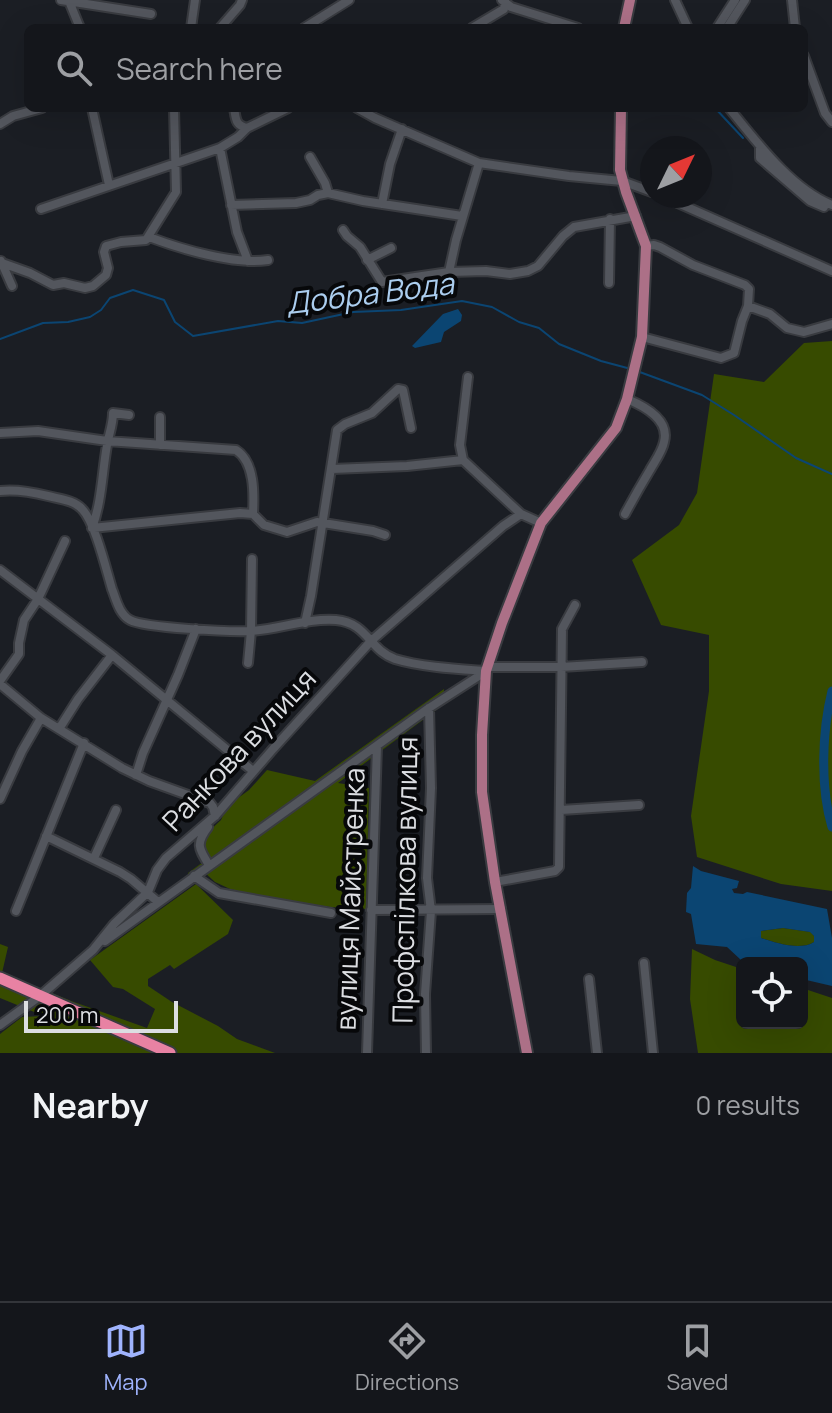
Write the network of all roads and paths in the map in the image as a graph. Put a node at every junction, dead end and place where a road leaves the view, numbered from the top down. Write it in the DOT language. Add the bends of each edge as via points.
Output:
graph roads {
  1 [pos="195,0"];
  2 [pos="242,0"];
  3 [pos="349,0"];
  4 [pos="630,0"];
  5 [pos="675,0"];
  6 [pos="735,0"];
  7 [pos="745,0"];
  8 [pos="792,0"];
  9 [pos="65,1"];
  10 [pos="504,1"];
  11 [pos="151,14"];
  12 [pos="78,24"];
  13 [pos="192,24"];
  14 [pos="223,24"];
  15 [pos="310,24"];
  16 [pos="479,24"];
  17 [pos="567,24"];
  18 [pos="625,24"];
  19 [pos="686,24"];
  20 [pos="720,24"];
  21 [pos="730,24"];
  22 [pos="794,24"];
  23 [pos="808,67"];
  24 [pos="28,112"];
  25 [pos="93,112"];
  26 [pos="174,112"];
  27 [pos="235,112"];
  28 [pos="280,112"];
  29 [pos="364,112"];
  30 [pos="621,112"];
  31 [pos="732,112"];
  32 [pos="832,122"];
  33 [pos="0,124"];
  34 [pos="247,128"];
  35 [pos="402,129"];
  36 [pos="220,148"];
  37 [pos="310,157"];
  38 [pos="174,163"];
  39 [pos="479,163"];
  40 [pos="622,181"];
  41 [pos="109,185"];
  42 [pos="640,188"];
  43 [pos="328,193"];
  44 [pos="382,204"];
  45 [pos="231,205"];
  46 [pos="832,207"];
  47 [pos="689,208"];
  48 [pos="41,209"];
  49 [pos="462,216"];
  50 [pos="636,216"];
  51 [pos="610,219"];
  52 [pos="343,230"];
  53 [pos="149,237"];
  54 [pos="646,246"];
  55 [pos="391,248"];
  56 [pos="268,260"];
  57 [pos="367,260"];
  58 [pos="248,261"];
  59 [pos="1,262"];
  60 [pos="832,271"];
  61 [pos="449,272"];
  62 [pos="609,283"];
  63 [pos="12,286"];
  64 [pos="748,306"];
  65 [pos="832,324"];
  66 [pos="642,337"];
  67 [pos="468,377"];
  68 [pos="627,399"];
  69 [pos="129,415"];
  70 [pos="160,417"];
  71 [pos="411,428"];
  72 [pos="0,433"];
  73 [pos="107,441"];
  74 [pos="160,445"];
  75 [pos="463,460"];
  76 [pos="332,469"];
  77 [pos="0,491"];
  78 [pos="253,514"];
  79 [pos="521,514"];
  80 [pos="625,514"];
  81 [pos="324,523"];
  82 [pos="541,523"];
  83 [pos="92,528"];
  84 [pos="385,535"];
  85 [pos="65,541"];
  86 [pos="252,559"];
  87 [pos="0,570"];
  88 [pos="38,599"];
  89 [pos="575,605"];
  90 [pos="305,623"];
  91 [pos="196,629"];
  92 [pos="251,631"];
  93 [pos="371,641"];
  94 [pos="112,655"];
  95 [pos="642,662"];
  96 [pos="248,663"];
  97 [pos="561,667"];
  98 [pos="487,669"];
  99 [pos="0,682"];
  100 [pos="167,700"];
  101 [pos="429,708"];
  102 [pos="41,718"];
  103 [pos="59,729"];
  104 [pos="84,743"];
  105 [pos="377,746"];
  106 [pos="253,771"];
  107 [pos="136,775"];
  108 [pos="0,799"];
  109 [pos="639,805"];
  110 [pos="116,810"];
  111 [pos="561,810"];
  112 [pos="216,815"];
  113 [pos="46,836"];
  114 [pos="94,858"];
  115 [pos="209,865"];
  116 [pos="194,876"];
  117 [pos="495,882"];
  118 [pos="148,892"];
  119 [pos="158,902"];
  120 [pos="501,909"];
  121 [pos="371,910"];
  122 [pos="16,911"];
  123 [pos="431,911"];
  124 [pos="331,913"];
  125 [pos="93,950"];
  126 [pos="644,963"];
  127 [pos="0,978"];
  128 [pos="589,979"];
  129 [pos="40,996"];
  130 [pos="0,1025"];
  131 [pos="170,1053"];
  132 [pos="367,1053"];
  133 [pos="426,1053"];
  134 [pos="527,1053"];
  135 [pos="597,1053"];
  136 [pos="653,1053"];
  1 -- 13 [label="street"];
  2 -- 14 [label="street"];
  3 -- 15 [label="street"];
  4 -- 18 [label="main road"];
  5 -- 19 [label="street"];
  6 -- 20 [label="street"];
  7 -- 21 [label="street"];
  8 -- 22 [label="street"];
  9 -- 11 [label="street"];
  9 -- 12 [label="street"];
  10 -- 16 [label="street" via="504,9"];
  10 -- 17 [label="street"];
  23 -- 32 [label="street"];
  24 -- 33 [label="street"];
  25 -- 41 [label="street"];
  26 -- 38 [label="street"];
  27 -- 34 [label="street" via="239,126"];
  28 -- 34 [label="street"];
  29 -- 35 [label="street"];
  30 -- 40 [label="main road"];
  31 -- 46 [label="street" via="793,179"];
  34 -- 36 [label="street"];
  35 -- 39 [label="street"];
  35 -- 44 [label="street"];
  36 -- 38 [label="street"];
  36 -- 45 [label="street"];
  37 -- 43 [label="street"];
  38 -- 41 [label="street"];
  38 -- 53 [label="street" via="176,192"];
  39 -- 40 [label="street"];
  39 -- 49 [label="street"];
  40 -- 42 [label="street"];
  40 -- 50 [label="main road"];
  41 -- 48 [label="street"];
  43 -- 44 [label="street"];
  43 -- 45 [label="street" via="296,203"];
  44 -- 49 [label="street"];
  45 -- 58 [label="street"];
  47 -- 60 [label="street"];
  49 -- 61 [label="street"];
  50 -- 51 [label="street"];
  50 -- 54 [label="main road"];
  51 -- 61 [label="street" via="574,227 528,271"];
  51 -- 62 [label="street"];
  52 -- 57 [label="street"];
  53 -- 58 [label="street"];
  53 -- 59 [label="street" via="106,246 106,275 85,288 53,285"];
  54 -- 64 [label="street" via="660,247 745,285"];
  54 -- 66 [label="main road"];
  55 -- 57 [label="street"];
  56 -- 58 [label="street"];
  57 -- 61 [label="street" via="382,282"];
  59 -- 63 [label="street"];
  64 -- 65 [label="street" via="804,332"];
  64 -- 66 [label="street" via="734,353 728,357"];
  66 -- 68 [label="main road"];
  67 -- 75 [label="street"];
  68 -- 80 [label="street" via="649,411 665,435"];
  68 -- 82 [label="main road" via="616,428"];
  69 -- 73 [label="street" via="113,413"];
  70 -- 74 [label="street"];
  71 -- 76 [label="street" via="403,390 398,389 372,413 340,427"];
  72 -- 73 [label="street" via="38,431"];
  73 -- 74 [label="street"];
  73 -- 83 [label="street"];
  74 -- 78 [label="street" via="241,453 250,469"];
  75 -- 76 [label="street"];
  75 -- 79 [label="street"];
  76 -- 81 [label="street"];
  77 -- 83 [label="street" via="67,501 84,511"];
  78 -- 81 [label="street" via="264,525 287,532"];
  78 -- 83 [label="street"];
  79 -- 82 [label="street"];
  79 -- 93 [label="street, Ранкова вулиця"];
  81 -- 84 [label="street"];
  81 -- 90 [label="street"];
  82 -- 98 [label="main road"];
  83 -- 91 [label="street" via="119,609 130,620"];
  85 -- 88 [label="street"];
  86 -- 92 [label="street"];
  87 -- 88 [label="street"];
  88 -- 94 [label="street"];
  88 -- 99 [label="street" via="24,620 19,654"];
  89 -- 97 [label="street" via="562,629"];
  90 -- 92 [label="street"];
  90 -- 93 [label="street" via="349,622"];
  91 -- 92 [label="street"];
  91 -- 100 [label="street"];
  92 -- 96 [label="street"];
  93 -- 98 [label="street" via="393,658"];
  93 -- 106 [label="street, Ранкова вулиця"];
  94 -- 100 [label="street"];
  94 -- 103 [label="street"];
  95 -- 97 [label="street"];
  97 -- 98 [label="street"];
  97 -- 111 [label="street"];
  98 -- 101 [label="street"];
  98 -- 117 [label="main road" via="482,792"];
  99 -- 102 [label="street"];
  100 -- 106 [label="street"];
  100 -- 107 [label="street"];
  101 -- 105 [label="street"];
  101 -- 123 [label="street, Профспілкова вулиця"];
  102 -- 103 [label="street"];
  102 -- 108 [label="street"];
  103 -- 104 [label="street"];
  104 -- 107 [label="street"];
  104 -- 113 [label="street"];
  105 -- 115 [label="street"];
  105 -- 121 [label="street, вулиця Майстренка"];
  106 -- 112 [label="street, Ранкова вулиця"];
  107 -- 112 [label="street" via="210,803"];
  109 -- 111 [label="street"];
  110 -- 114 [label="street"];
  111 -- 117 [label="street" via="559,867"];
  112 -- 115 [label="street" via="199,842"];
  112 -- 118 [label="street, Ранкова вулиця" via="166,858"];
  113 -- 114 [label="street"];
  113 -- 122 [label="street"];
  114 -- 118 [label="street"];
  115 -- 116 [label="street"];
  116 -- 119 [label="street"];
  116 -- 124 [label="street" via="219,893"];
  117 -- 120 [label="main road"];
  118 -- 119 [label="street"];
  118 -- 125 [label="street, Ранкова вулиця"];
  119 -- 125 [label="street"];
  120 -- 123 [label="street"];
  120 -- 134 [label="main road"];
  121 -- 123 [label="street"];
  121 -- 132 [label="street, вулиця Майстренка"];
  123 -- 133 [label="street, Профспілкова вулиця"];
  125 -- 129 [label="street, Ранкова вулиця"];
  126 -- 136 [label="street"];
  127 -- 129 [label="highway"];
  128 -- 135 [label="street"];
  129 -- 130 [label="street, Ранкова вулиця"];
  129 -- 131 [label="highway"];
}
